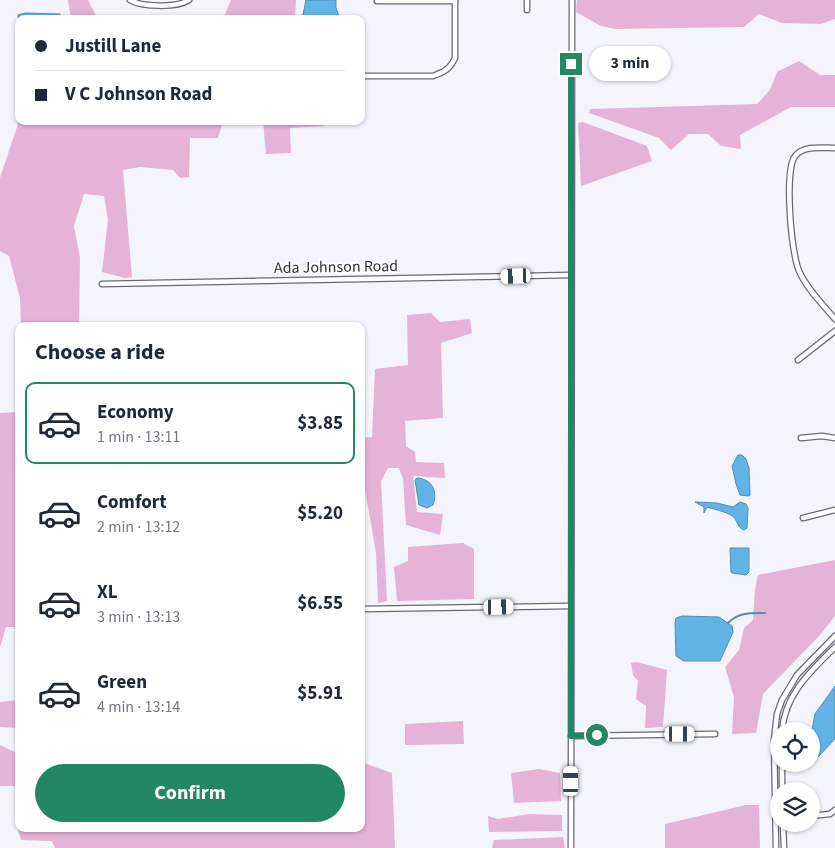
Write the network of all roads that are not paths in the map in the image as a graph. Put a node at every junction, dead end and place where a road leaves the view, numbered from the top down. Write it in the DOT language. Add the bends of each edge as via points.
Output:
graph roads {
  1 [pos="130,0"];
  2 [pos="189,0"];
  3 [pos="527,0"];
  4 [pos="572,0"];
  5 [pos="378,1"];
  6 [pos="454,1"];
  7 [pos="527,10"];
  8 [pos="365,76"];
  9 [pos="835,148"];
  10 [pos="571,275"];
  11 [pos="102,284"];
  12 [pos="835,319"];
  13 [pos="835,331"];
  14 [pos="798,360"];
  15 [pos="801,438"];
  16 [pos="835,438"];
  17 [pos="835,510"];
  18 [pos="803,518"];
  19 [pos="570,606"];
  20 [pos="365,608"];
  21 [pos="835,636"];
  22 [pos="835,647"];
  23 [pos="784,722"];
  24 [pos="715,734"];
  25 [pos="571,736"];
  26 [pos="776,782"];
  27 [pos="833,811"];
  28 [pos="820,816"];
  29 [pos="835,818"];
  30 [pos="776,832"];
  31 [pos="783,832"];
  32 [pos="571,848"];
  33 [pos="776,848"];
  34 [pos="784,848"];
  1 -- 2 [label="street" via="142,5 179,4"];
  3 -- 7 [label="street"];
  4 -- 10 [label="street"];
  5 -- 6 [label="street"];
  6 -- 8 [label="street" via="455,58 444,73 433,76"];
  9 -- 12 [label="street" via="803,150 795,156 790,169 791,240 797,268"];
  10 -- 11 [label="street, Ada Johnson Road"];
  10 -- 19 [label="street"];
  13 -- 14 [label="street"];
  15 -- 16 [label="street"];
  17 -- 18 [label="street"];
  19 -- 20 [label="street"];
  19 -- 25 [label="street"];
  21 -- 26 [label="street" via="797,675 780,707 774,740"];
  22 -- 23 [label="street" via="795,690"];
  24 -- 25 [label="street"];
  25 -- 32 [label="street"];
  27 -- 28 [label="street"];
  27 -- 29 [label="street"];
  30 -- 33 [label="street"];
  31 -- 34 [label="street"];
}
